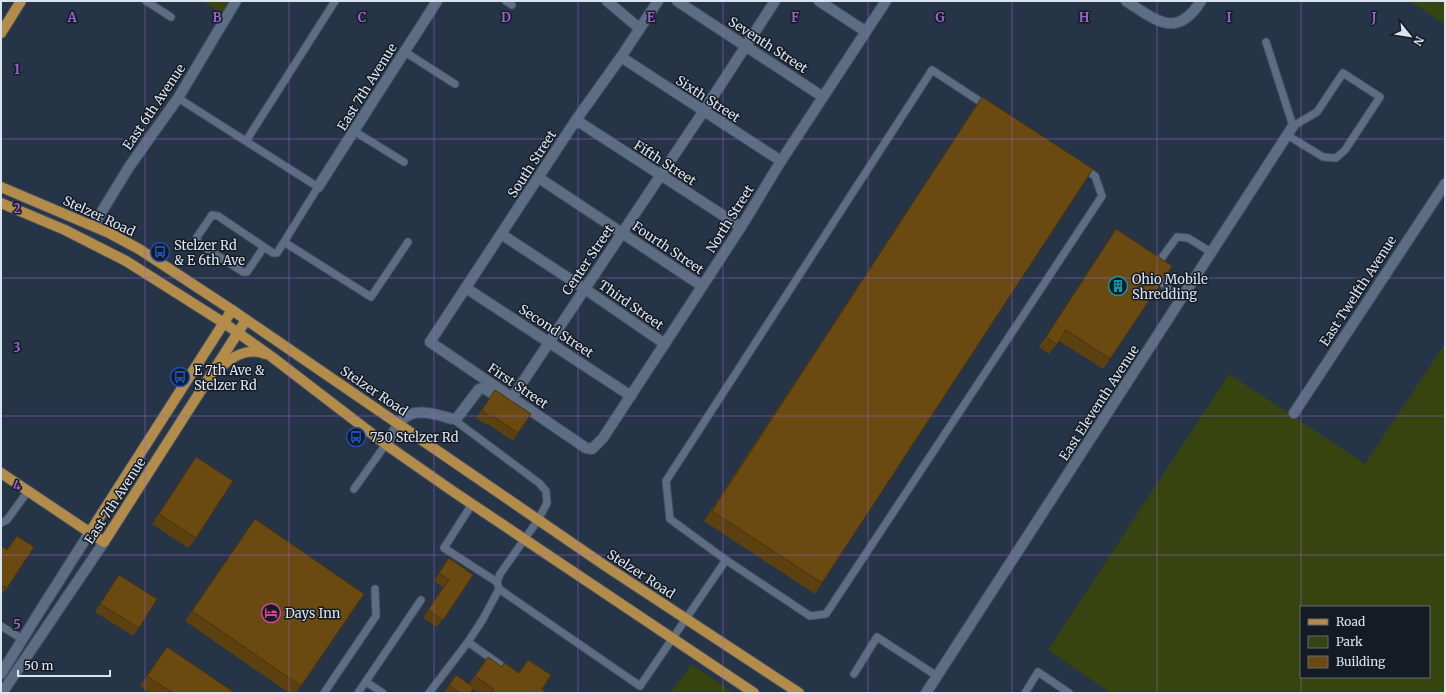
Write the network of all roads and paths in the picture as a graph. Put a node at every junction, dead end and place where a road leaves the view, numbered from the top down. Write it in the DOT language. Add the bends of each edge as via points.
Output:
graph roads {
  1 [pos="21,1"];
  2 [pos="146,1"];
  3 [pos="236,1"];
  4 [pos="336,1"];
  5 [pos="437,1"];
  6 [pos="607,1"];
  7 [pos="658,1"];
  8 [pos="677,1"];
  9 [pos="775,1"];
  10 [pos="819,1"];
  11 [pos="886,1"];
  12 [pos="1126,1"];
  13 [pos="1201,1"];
  14 [pos="171,17"];
  15 [pos="639,28"];
  16 [pos="865,31"];
  17 [pos="1,33"];
  18 [pos="1266,42"];
  19 [pos="746,46"];
  20 [pos="405,52"];
  21 [pos="620,57"];
  22 [pos="455,84"];
  23 [pos="823,97"];
  24 [pos="178,98"];
  25 [pos="991,108"];
  26 [pos="703,112"];
  27 [pos="576,120"];
  28 [pos="1293,126"];
  29 [pos="354,131"];
  30 [pos="1287,135"];
  31 [pos="246,141"];
  32 [pos="781,161"];
  33 [pos="404,162"];
  34 [pos="1076,163"];
  35 [pos="661,176"];
  36 [pos="539,178"];
  37 [pos="1445,184"];
  38 [pos="1,187"];
  39 [pos="318,187"];
  40 [pos="1,203"];
  41 [pos="93,226"];
  42 [pos="741,227"];
  43 [pos="622,233"];
  44 [pos="502,234"];
  45 [pos="284,242"];
  46 [pos="408,242"];
  47 [pos="264,247"];
  48 [pos="1211,252"];
  49 [pos="702,286"];
  50 [pos="466,288"];
  51 [pos="585,289"];
  52 [pos="1181,299"];
  53 [pos="232,310"];
  54 [pos="246,320"];
  55 [pos="224,323"];
  56 [pos="238,333"];
  57 [pos="430,342"];
  58 [pos="548,342"];
  59 [pos="665,344"];
  60 [pos="272,357"];
  61 [pos="200,392"];
  62 [pos="631,396"];
  63 [pos="512,398"];
  64 [pos="1294,413"];
  65 [pos="453,419"];
  66 [pos="399,424"];
  67 [pos="386,444"];
  68 [pos="592,449"];
  69 [pos="1,473"];
  70 [pos="354,489"];
  71 [pos="28,491"];
  72 [pos="472,504"];
  73 [pos="538,520"];
  74 [pos="1,523"];
  75 [pos="90,532"];
  76 [pos="524,539"];
  77 [pos="104,542"];
  78 [pos="726,560"];
  79 [pos="498,586"];
  80 [pos="375,589"];
  81 [pos="421,600"];
  82 [pos="686,619"];
  83 [pos="1,626"];
  84 [pos="22,639"];
  85 [pos="672,639"];
  86 [pos="468,642"];
  87 [pos="1,674"];
  88 [pos="854,674"];
  89 [pos="937,676"];
  90 [pos="516,677"];
  91 [pos="366,682"];
  92 [pos="642,690"];
  93 [pos="434,692"];
  94 [pos="2,693"];
  95 [pos="324,693"];
  96 [pos="358,693"];
  97 [pos="383,693"];
  98 [pos="754,693"];
  99 [pos="799,693"];
  100 [pos="926,693"];
  101 [pos="1025,693"];
  102 [pos="1069,693"];
  1 -- 17 [label="main road"];
  2 -- 14 [label="lane"];
  3 -- 24 [label="street, East 6th Avenue"];
  4 -- 31 [label="lane"];
  5 -- 20 [label="street, East 7th Avenue"];
  6 -- 15 [label="street"];
  7 -- 15 [label="street, South Street"];
  8 -- 19 [label="street, Seventh Street"];
  9 -- 19 [label="street, Center Street"];
  10 -- 16 [label="street"];
  11 -- 16 [label="street, North Street"];
  12 -- 13 [label="street" via="1166,24 1178,24 1196,10"];
  15 -- 21 [label="street, South Street"];
  16 -- 23 [label="street, North Street"];
  18 -- 28 [label="lane"];
  19 -- 23 [label="street, Seventh Street"];
  19 -- 26 [label="street, Center Street"];
  20 -- 22 [label="lane"];
  20 -- 29 [label="street, East 7th Avenue"];
  21 -- 26 [label="street, Sixth Street"];
  21 -- 27 [label="street, South Street"];
  23 -- 32 [label="street, North Street"];
  24 -- 31 [label="lane"];
  24 -- 41 [label="street, East 6th Avenue" via="129,167"];
  25 -- 78 [label="lane" via="932,70 666,482 670,519"];
  26 -- 32 [label="street, Sixth Street"];
  26 -- 35 [label="street, Center Street"];
  27 -- 35 [label="street, Fifth Street"];
  27 -- 36 [label="street, South Street"];
  28 -- 30 [label="street, East Eleventh Avenue"];
  28 -- 30 [label="lane" via="1317,112 1343,73 1380,97 1345,150 1336,158 1323,157"];
  29 -- 33 [label="lane"];
  29 -- 39 [label="street, East 7th Avenue"];
  30 -- 48 [label="street, East Eleventh Avenue"];
  31 -- 39 [label="lane"];
  32 -- 42 [label="street, North Street"];
  34 -- 78 [label="lane" via="1095,176 1102,196 826,614 810,616"];
  35 -- 42 [label="street, Fifth Street"];
  35 -- 43 [label="street, Center Street"];
  36 -- 43 [label="street, Fourth Street"];
  36 -- 44 [label="street, South Street"];
  37 -- 64 [label="street, East Twelfth Avenue"];
  38 -- 41 [label="main road, Stelzer Road"];
  39 -- 45 [label="lane"];
  40 -- 55 [label="main road, Stelzer Road" via="65,230 114,255"];
  41 -- 53 [label="main road, Stelzer Road" via="139,249"];
  42 -- 49 [label="street, North Street"];
  43 -- 49 [label="street, Fourth Street"];
  43 -- 51 [label="street, Center Street"];
  44 -- 50 [label="street, South Street"];
  44 -- 51 [label="street, Third Street"];
  45 -- 46 [label="lane" via="371,297"];
  45 -- 47 [label="lane" via="277,253"];
  47 -- 47 [label="lane" via="218,216 212,215 198,237 198,242 243,272 247,272"];
  48 -- 52 [label="street, East Eleventh Avenue"];
  48 -- 52 [label="lane" via="1188,238 1177,237 1157,265 1157,277 1164,287"];
  49 -- 59 [label="street, North Street"];
  50 -- 57 [label="street, South Street"];
  50 -- 58 [label="street, Second Street"];
  51 -- 58 [label="street, Center Street"];
  51 -- 59 [label="street, Third Street"];
  52 -- 89 [label="street, East Eleventh Avenue"];
  53 -- 54 [label="main road, Stelzer Road"];
  53 -- 55 [label="main road, East 7th Avenue"];
  54 -- 56 [label="main road, East 7th Avenue"];
  54 -- 66 [label="main road, Stelzer Road"];
  55 -- 56 [label="main road, Stelzer Road"];
  55 -- 75 [label="main road, East 7th Avenue"];
  56 -- 60 [label="main road, Stelzer Road"];
  56 -- 61 [label="main road, East 7th Avenue"];
  57 -- 63 [label="street, First Street"];
  58 -- 62 [label="street, Second Street"];
  58 -- 63 [label="street, Center Street"];
  59 -- 62 [label="street, North Street"];
  60 -- 61 [label="main road" via="256,351 241,354 220,367"];
  60 -- 67 [label="main road, Stelzer Road"];
  61 -- 77 [label="main road, East 7th Avenue"];
  62 -- 68 [label="street, North Street" via="603,438"];
  63 -- 65 [label="street" via="506,401 479,388 458,418"];
  63 -- 68 [label="street, First Street" via="586,448"];
  65 -- 66 [label="street" via="423,412 412,413"];
  65 -- 73 [label="lane" via="539,483 546,491 547,503"];
  66 -- 67 [label="street"];
  66 -- 73 [label="main road, Stelzer Road"];
  67 -- 70 [label="lane"];
  67 -- 72 [label="main road, Stelzer Road"];
  69 -- 71 [label="main road"];
  71 -- 74 [label="lane" via="7,520"];
  71 -- 75 [label="main road"];
  72 -- 76 [label="main road, Stelzer Road"];
  72 -- 79 [label="lane" via="444,548"];
  73 -- 76 [label="lane"];
  73 -- 82 [label="main road, Stelzer Road"];
  75 -- 77 [label="main road"];
  75 -- 84 [label="street, East 7th Avenue"];
  76 -- 79 [label="lane" via="500,574"];
  76 -- 85 [label="main road, Stelzer Road"];
  77 -- 94 [label="street, East 7th Avenue"];
  78 -- 82 [label="lane"];
  79 -- 86 [label="lane" via="483,619"];
  79 -- 92 [label="lane"];
  80 -- 95 [label="lane" via="376,616"];
  81 -- 91 [label="lane"];
  82 -- 85 [label="lane"];
  82 -- 99 [label="main road, Stelzer Road"];
  83 -- 84 [label="lane"];
  84 -- 87 [label="street, East 7th Avenue"];
  85 -- 92 [label="lane"];
  85 -- 98 [label="main road, Stelzer Road"];
  86 -- 90 [label="lane"];
  86 -- 93 [label="lane"];
  88 -- 89 [label="lane" via="877,637"];
  89 -- 100 [label="street, East Eleventh Avenue"];
  91 -- 96 [label="lane"];
  91 -- 97 [label="lane"];
  101 -- 102 [label="lane" via="1038,672"];
}
